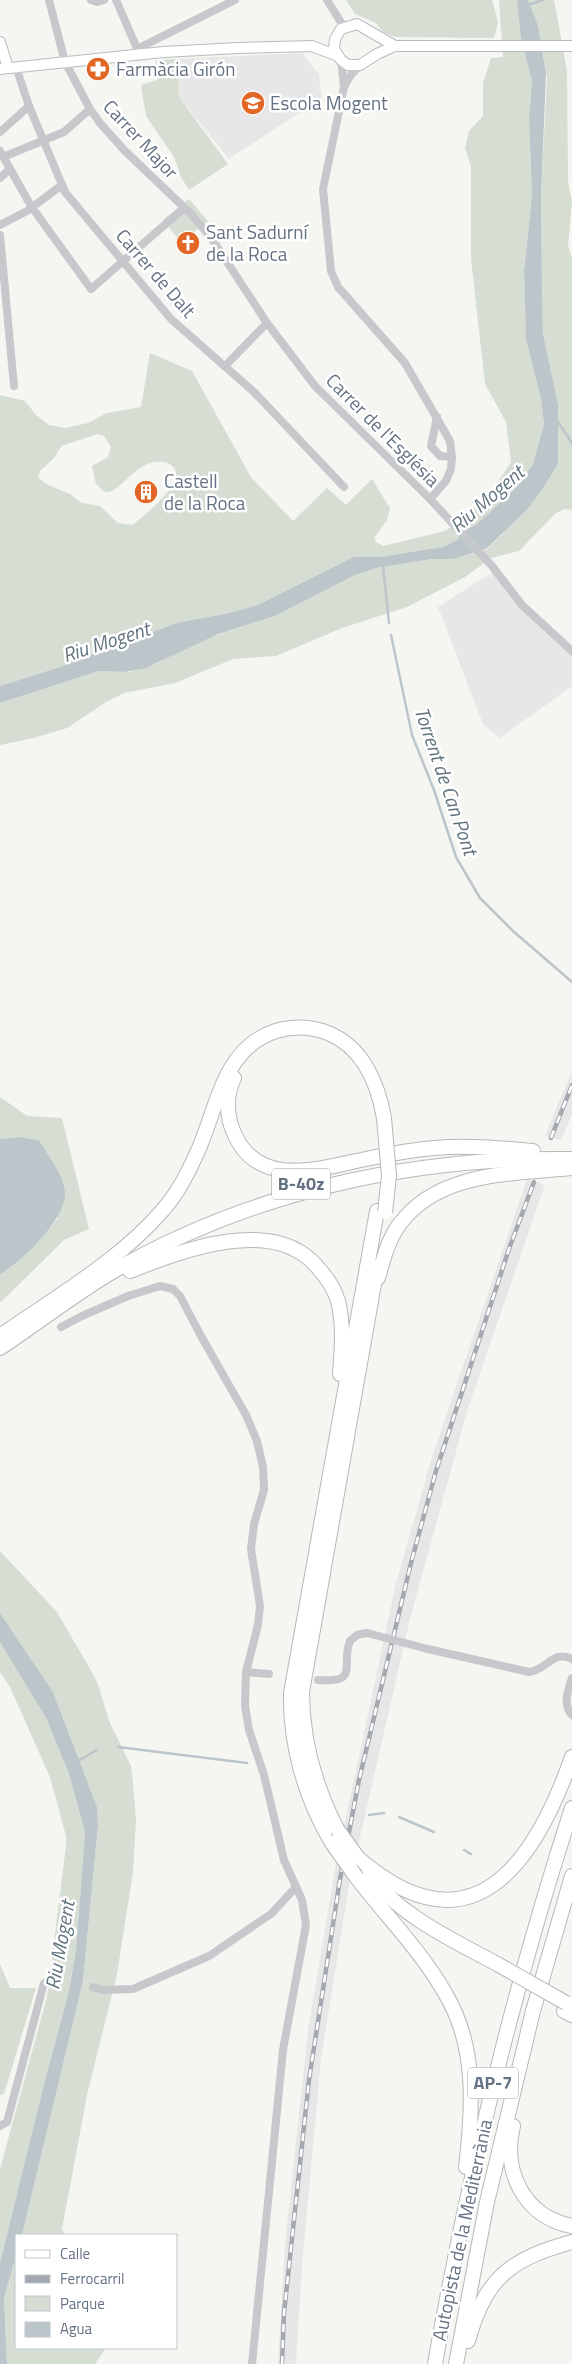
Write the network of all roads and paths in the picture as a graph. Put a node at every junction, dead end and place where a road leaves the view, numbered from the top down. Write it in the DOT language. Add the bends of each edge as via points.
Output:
graph roads {
  1 [pos="49,0"];
  2 [pos="91,0"];
  3 [pos="104,0"];
  4 [pos="116,0"];
  5 [pos="235,0"];
  6 [pos="327,0"];
  7 [pos="221,3"];
  8 [pos="344,27"];
  9 [pos="370,33"];
  10 [pos="336,35"];
  11 [pos="0,42"];
  12 [pos="312,46"];
  13 [pos="395,46"];
  14 [pos="572,46"];
  15 [pos="139,52"];
  16 [pos="371,57"];
  17 [pos="339,58"];
  18 [pos="65,62"];
  19 [pos="360,64"];
  20 [pos="8,68"];
  21 [pos="344,86"];
  22 [pos="29,106"];
  23 [pos="90,109"];
  24 [pos="0,132"];
  25 [pos="43,141"];
  26 [pos="2,154"];
  27 [pos="10,169"];
  28 [pos="0,178"];
  29 [pos="62,185"];
  30 [pos="31,206"];
  31 [pos="184,208"];
  32 [pos="191,214"];
  33 [pos="0,225"];
  34 [pos="0,241"];
  35 [pos="124,262"];
  36 [pos="267,323"];
  37 [pos="225,366"];
  38 [pos="14,386"];
  39 [pos="437,418"];
  40 [pos="452,457"];
  41 [pos="344,486"];
  42 [pos="430,499"];
  43 [pos="572,651"];
  44 [pos="381,1120"];
  45 [pos="533,1151"];
  46 [pos="572,1151"];
  47 [pos="572,1159"];
  48 [pos="572,1168"];
  49 [pos="381,1212"];
  50 [pos="373,1293"];
  51 [pos="56,1303"];
  52 [pos="61,1327"];
  53 [pos="0,1336"];
  54 [pos="0,1348"];
  55 [pos="341,1406"];
  56 [pos="572,1659"];
  57 [pos="246,1672"];
  58 [pos="269,1674"];
  59 [pos="572,1678"];
  60 [pos="318,1680"];
  61 [pos="572,1715"];
  62 [pos="572,1757"];
  63 [pos="572,1808"];
  64 [pos="358,1858"];
  65 [pos="572,1876"];
  66 [pos="357,1878"];
  67 [pos="296,1887"];
  68 [pos="497,1970"];
  69 [pos="57,1981"];
  70 [pos="93,1987"];
  71 [pos="569,2009"];
  72 [pos="517,2079"];
  73 [pos="0,2126"];
  74 [pos="572,2226"];
  75 [pos="458,2239"];
  76 [pos="572,2242"];
  77 [pos="252,2364"];
  78 [pos="435,2364"];
  79 [pos="456,2364"];
  80 [pos="464,2364"];
  1 -- 18 [label="street, Carrer Major"];
  2 -- 3 [label="street"];
  4 -- 15 [label="street"];
  5 -- 7 [label="street"];
  6 -- 8 [label="street"];
  7 -- 15 [label="street"];
  8 -- 9 [label="street" via="357,24"];
  8 -- 10 [label="street"];
  9 -- 13 [label="street"];
  9 -- 16 [label="street" via="375,44"];
  10 -- 12 [label="street"];
  10 -- 17 [label="street" via="334,44"];
  11 -- 20 [label="street"];
  12 -- 15 [label="street"];
  12 -- 17 [label="street"];
  13 -- 14 [label="street"];
  13 -- 16 [label="street"];
  15 -- 18 [label="street"];
  16 -- 19 [label="street"];
  17 -- 19 [label="street" via="348,65"];
  17 -- 21 [label="street"];
  18 -- 20 [label="street"];
  18 -- 23 [label="street, Carrer Major"];
  19 -- 21 [label="street"];
  20 -- 22 [label="street, Carrer de Dalt"];
  21 -- 39 [label="street" via="323,189 332,276 338,287 406,363"];
  22 -- 24 [label="street"];
  22 -- 25 [label="street, Carrer de Dalt"];
  23 -- 25 [label="street" via="64,132"];
  23 -- 31 [label="street, Carrer Major" via="124,150"];
  25 -- 26 [label="street"];
  25 -- 29 [label="street, Carrer de Dalt"];
  26 -- 27 [label="street"];
  27 -- 28 [label="street"];
  27 -- 30 [label="street"];
  29 -- 30 [label="street"];
  29 -- 35 [label="street, Carrer de Dalt"];
  30 -- 33 [label="street"];
  30 -- 35 [label="street" via="91,289"];
  31 -- 32 [label="street, Carrer Major"];
  31 -- 35 [label="street"];
  32 -- 36 [label="street, Carrer de l'Església" via="212,239"];
  34 -- 38 [label="street"];
  35 -- 37 [label="street, Carrer de Dalt" via="170,319"];
  36 -- 37 [label="street"];
  36 -- 42 [label="street, Carrer de l'Església" via="316,386"];
  37 -- 41 [label="street, Carrer de Dalt"];
  39 -- 40 [label="street" via="450,441"];
  39 -- 40 [label="street" via="431,446 440,456"];
  40 -- 42 [label="street" via="446,481"];
  42 -- 43 [label="street, Carrer de l'Església" via="522,605"];
  44 -- 45 [label="highway" via="365,1080 354,1064 332,1044 310,1036 285,1037 262,1046 240,1066 229,1092 230,1118 237,1140 259,1162 280,1171 310,1171 434,1148 486,1146"];
  44 -- 49 [label="highway"];
  44 -- 51 [label="highway" via="374,1084 366,1067 356,1052 341,1040 322,1031 300,1028 263,1036 244,1050 230,1068 200,1146 170,1202 132,1242"];
  45 -- 46 [label="highway, B-40z"];
  45 -- 51 [label="highway, B-40z" via="405,1160 282,1190 175,1231 128,1255"];
  47 -- 51 [label="highway, B-40z" via="478,1162 406,1169 282,1198 179,1238"];
  48 -- 50 [label="highway" via="477,1178 427,1198 398,1225 388,1244"];
  49 -- 50 [label="highway"];
  49 -- 55 [label="highway"];
  50 -- 64 [label="highway, bridge" via="302,1692 305,1731 324,1804"];
  51 -- 53 [label="highway"];
  51 -- 54 [label="highway"];
  51 -- 55 [label="highway" via="169,1256 198,1248 247,1241 287,1245 315,1263 336,1294 342,1328 338,1392"];
  52 -- 57 [label="street" via="128,1296 160,1286 173,1289 180,1296 246,1415 259,1449 264,1483 251,1549 260,1606"];
  55 -- 66 [label="highway, bridge" via="291,1693 292,1729 304,1782 332,1843"];
  56 -- 60 [label="street, bridge" via="555,1657 538,1670 529,1672 367,1633 357,1634 350,1641 344,1676 336,1681"];
  57 -- 58 [label="street"];
  57 -- 67 [label="street" via="244,1698 249,1730 264,1775 284,1860"];
  59 -- 61 [label="street" via="566,1702"];
  62 -- 64 [label="highway" via="557,1798 535,1839 514,1868 483,1891 457,1900 414,1895 392,1884"];
  63 -- 75 [label="highway, Autopista de la Mediterrània / AP-7" via="525,1961"];
  64 -- 68 [label="highway" via="374,1882 400,1906"];
  65 -- 72 [label="highway, Autopista de la Mediterrània / AP-7"];
  66 -- 68 [label="highway" via="400,1916 431,1937"];
  66 -- 75 [label="highway" via="442,1987 464,2040 472,2088 472,2125"];
  67 -- 70 [label="street" via="271,1914 209,1956 132,1989 102,1990"];
  67 -- 77 [label="street" via="306,1925 282,2050"];
  68 -- 71 [label="highway, bridge"];
  69 -- 73 [label="street" via="44,1982 7,2122"];
  72 -- 74 [label="highway" via="522,2088 511,2134 515,2178 532,2207 546,2218"];
  72 -- 79 [label="highway, Autopista de la Mediterrània / AP-7" via="487,2202"];
  75 -- 78 [label="highway, Autopista de la Mediterrània / AP-7"];
  76 -- 80 [label="highway" via="526,2258 506,2270 489,2288 472,2327"];
}
